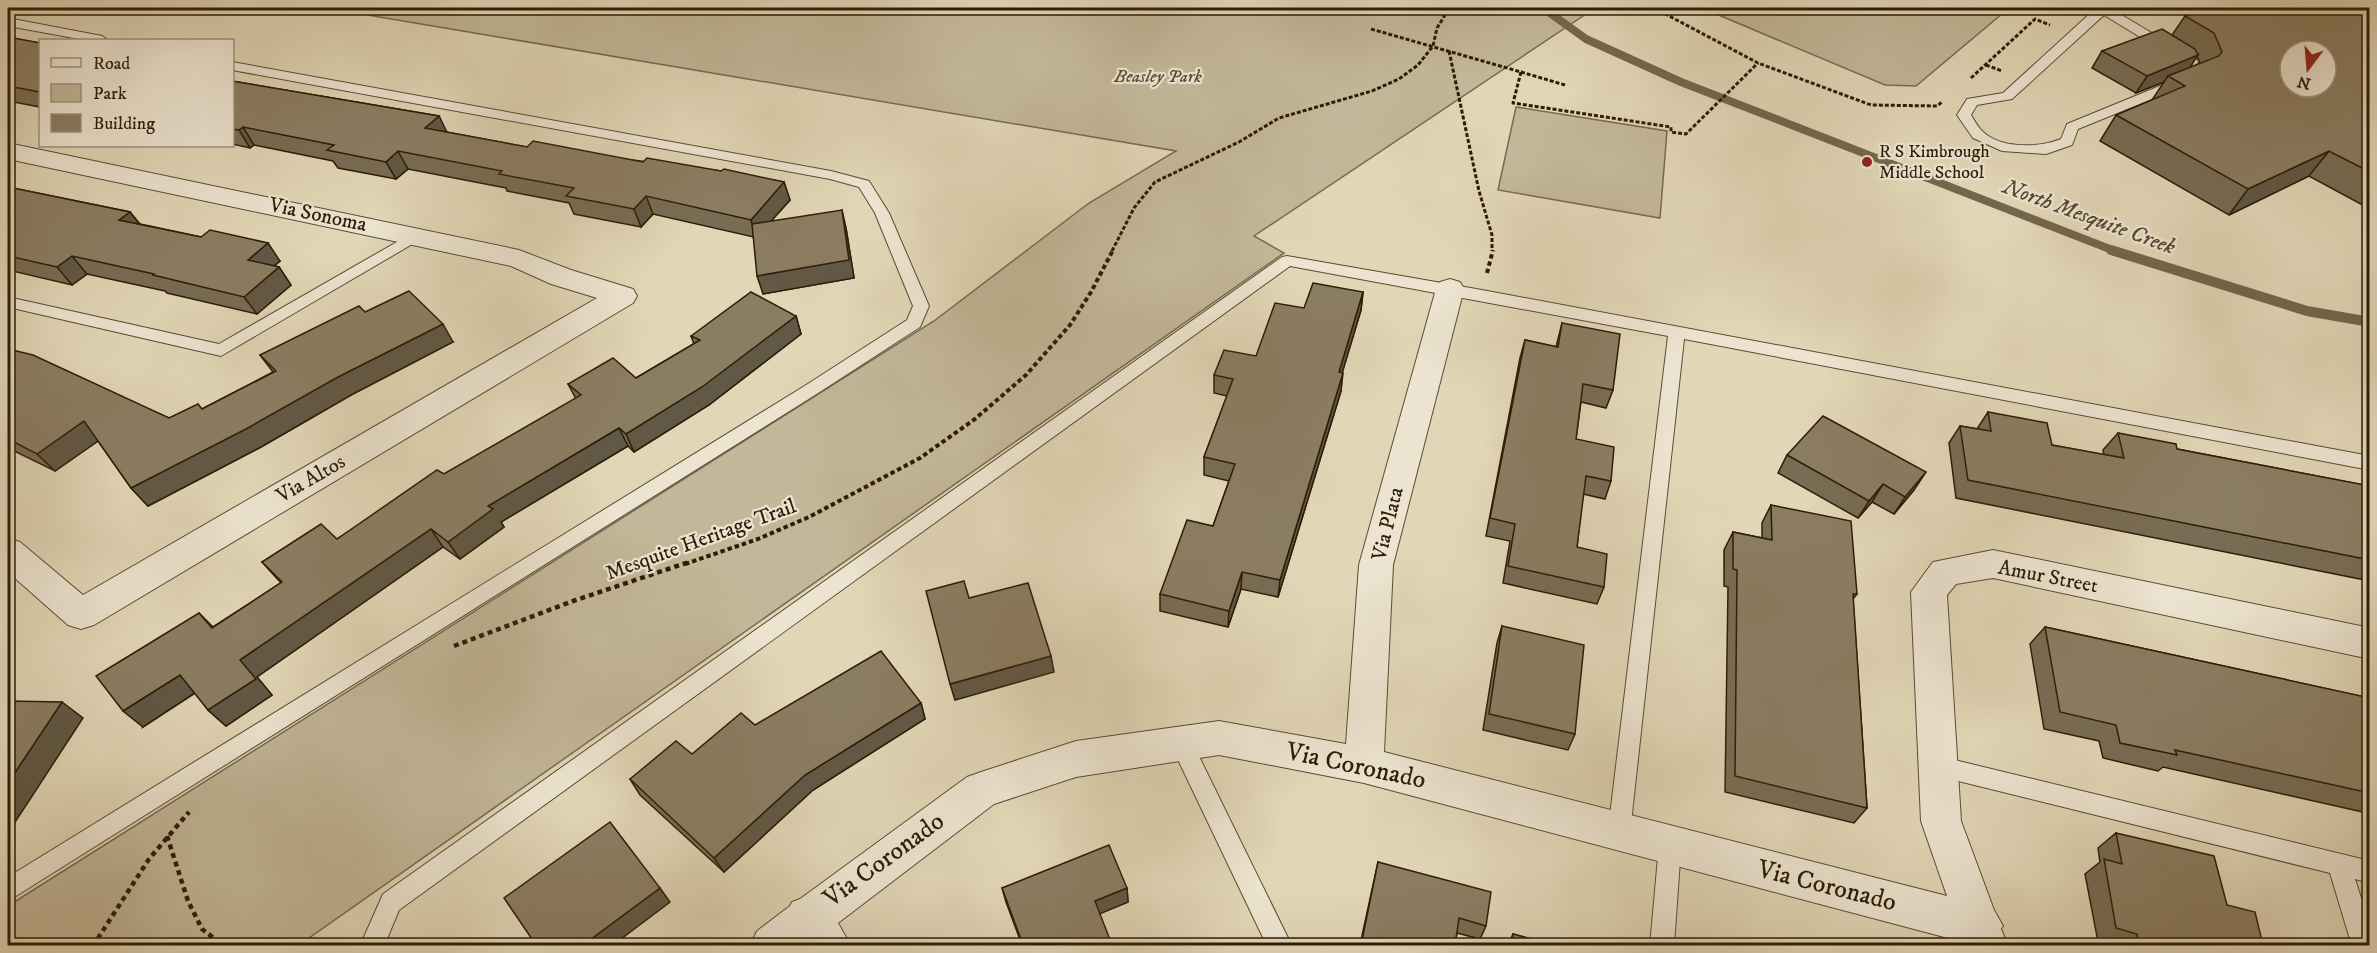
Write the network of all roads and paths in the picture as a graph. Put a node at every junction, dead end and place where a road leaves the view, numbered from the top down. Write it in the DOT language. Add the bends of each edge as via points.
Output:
graph roads {
  1 [pos="1454,8"];
  2 [pos="1654,8"];
  3 [pos="2102,8"];
  4 [pos="2035,19"];
  5 [pos="8,22"];
  6 [pos="1371,29"];
  7 [pos="97,39"];
  8 [pos="1433,46"];
  9 [pos="1449,51"];
  10 [pos="1758,63"];
  11 [pos="234,66"];
  12 [pos="1521,72"];
  13 [pos="1970,79"];
  14 [pos="1565,85"];
  15 [pos="1946,99"];
  16 [pos="8,151"];
  17 [pos="416,236"];
  18 [pos="1450,289"];
  19 [pos="1482,295"];
  20 [pos="623,296"];
  21 [pos="8,302"];
  22 [pos="1676,333"];
  23 [pos="2370,463"];
  24 [pos="8,552"];
  25 [pos="2370,644"];
  26 [pos="450,648"];
  27 [pos="1181,743"];
  28 [pos="1364,765"];
  29 [pos="1938,766"];
  30 [pos="196,805"];
  31 [pos="1619,832"];
  32 [pos="166,835"];
  33 [pos="1670,846"];
  34 [pos="2339,864"];
  35 [pos="2370,872"];
  36 [pos="8,890"];
  37 [pos="818,931"];
  38 [pos="1983,936"];
  39 [pos="93,945"];
  40 [pos="224,945"];
  41 [pos="372,945"];
  42 [pos="772,945"];
  43 [pos="1280,945"];
  44 [pos="1662,945"];
  45 [pos="2364,945"];
  1 -- 8 [label="path, Mesquite Heritage Trail" via="1437,28"];
  2 -- 10 [label="path"];
  3 -- 3 [label="lane" via="2007,96 1972,102 1964,115 1978,135 2007,148 2046,150 2067,142 2072,127 2196,76 2192,63"];
  4 -- 13 [label="path"];
  5 -- 7 [label="lane"];
  6 -- 8 [label="path"];
  8 -- 9 [label="path"];
  8 -- 26 [label="path, Mesquite Heritage Trail" via="1418,65 1399,79 1372,91 1279,118 1232,146 1155,182 1134,208 1070,325 1026,375 975,419 920,458 759,539 573,601"];
  9 -- 12 [label="path"];
  9 -- 19 [label="path" via="1492,235"];
  10 -- 12 [label="path" via="1686,134 1671,132 1671,127 1513,103"];
  10 -- 15 [label="path" via="1871,105 1937,106"];
  11 -- 36 [label="lane" via="864,183 882,213 921,306 914,323 809,391"];
  12 -- 14 [label="path"];
  16 -- 17 [label="street, Via Sonoma"];
  17 -- 20 [label="street, Via Sonoma" via="519,260"];
  17 -- 21 [label="lane" via="221,350"];
  18 -- 19 [label="lane"];
  18 -- 28 [label="street, Via Plata" via="1376,565"];
  18 -- 41 [label="lane" via="1287,261 391,902"];
  19 -- 22 [label="lane"];
  20 -- 24 [label="street, Via Altos" via="81,614"];
  22 -- 23 [label="lane"];
  22 -- 31 [label="lane"];
  25 -- 29 [label="street, Amur Street" via="1993,564 1945,572 1929,592"];
  27 -- 28 [label="street, Via Coronado" via="1219,738"];
  27 -- 37 [label="street, Via Coronado" via="1076,759 981,790"];
  27 -- 43 [label="lane"];
  28 -- 31 [label="street, Via Coronado"];
  29 -- 34 [label="lane"];
  29 -- 38 [label="street, Amur Street" via="1941,821"];
  30 -- 32 [label="path"];
  31 -- 33 [label="street, Via Coronado"];
  32 -- 39 [label="path"];
  32 -- 40 [label="path" via="188,901 202,929"];
  33 -- 38 [label="street, Via Coronado"];
  33 -- 44 [label="lane"];
  34 -- 35 [label="lane"];
  34 -- 45 [label="lane"];
  37 -- 42 [label="street, Via Coronado"];
}
